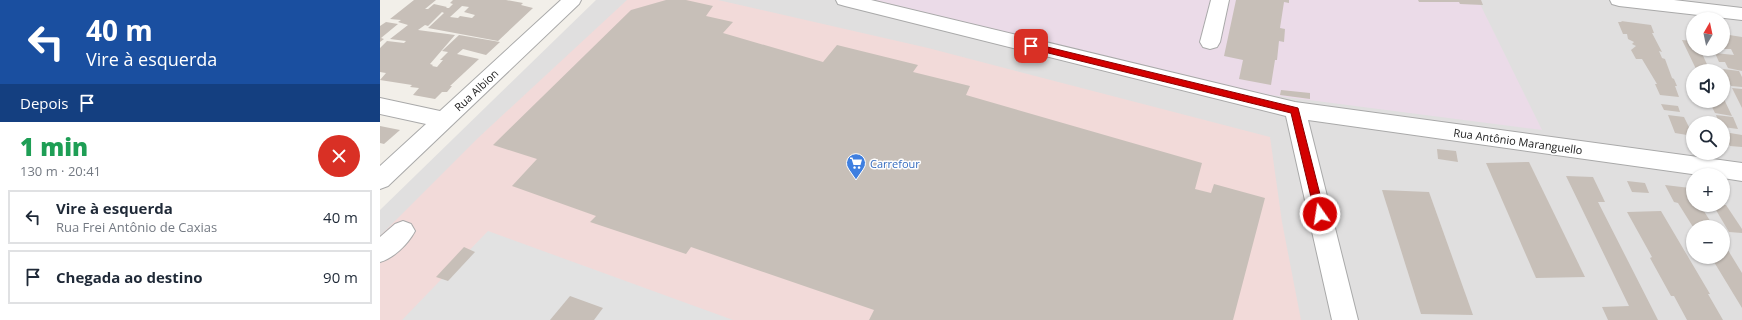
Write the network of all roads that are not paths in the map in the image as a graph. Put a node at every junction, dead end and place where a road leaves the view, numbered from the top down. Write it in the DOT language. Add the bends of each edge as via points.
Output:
graph roads {
  1 [pos="572,0"];
  2 [pos="845,0"];
  3 [pos="1220,0"];
  4 [pos="1619,0"];
  5 [pos="1742,14"];
  6 [pos="1210,42"];
  7 [pos="380,106"];
  8 [pos="1295,110"];
  9 [pos="444,120"];
  10 [pos="1742,172"];
  11 [pos="380,180"];
  12 [pos="403,231"];
  13 [pos="380,252"];
  14 [pos="1345,320"];
  1 -- 9 [label="street, Rua Albion"];
  2 -- 8 [label="street, Rua Antônio Maranguello"];
  3 -- 6 [label="street"];
  4 -- 5 [label="street"];
  7 -- 9 [label="street"];
  8 -- 10 [label="street, Rua Antônio Maranguello"];
  8 -- 14 [label="street"];
  9 -- 11 [label="street, Rua Albion"];
  12 -- 13 [label="street"];
}
